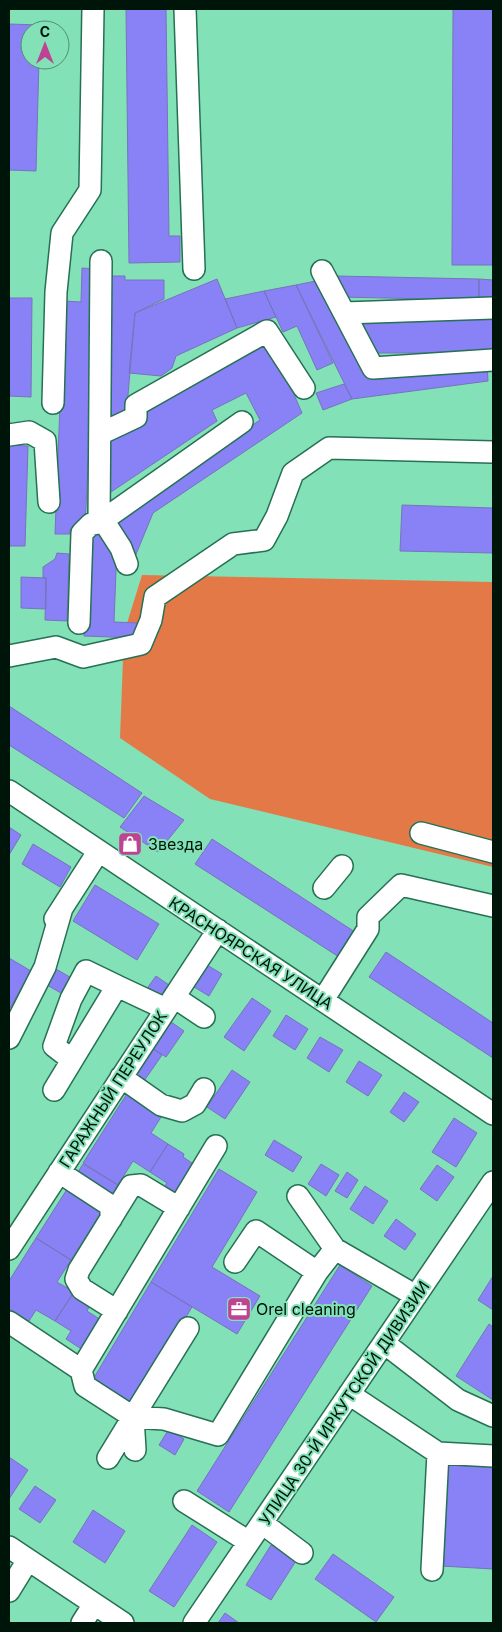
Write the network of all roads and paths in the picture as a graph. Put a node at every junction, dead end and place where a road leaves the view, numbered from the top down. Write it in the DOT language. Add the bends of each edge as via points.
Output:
graph roads {
  1 [pos="93,9"];
  2 [pos="185,9"];
  3 [pos="101,261"];
  4 [pos="194,269"];
  5 [pos="322,271"];
  6 [pos="493,308"];
  7 [pos="344,313"];
  8 [pos="493,360"];
  9 [pos="304,388"];
  10 [pos="52,403"];
  11 [pos="242,422"];
  12 [pos="100,434"];
  13 [pos="9,435"];
  14 [pos="493,452"];
  15 [pos="48,502"];
  16 [pos="101,522"];
  17 [pos="127,564"];
  18 [pos="79,624"];
  19 [pos="9,656"];
  20 [pos="9,792"];
  21 [pos="421,833"];
  22 [pos="98,852"];
  23 [pos="493,852"];
  24 [pos="342,866"];
  25 [pos="324,888"];
  26 [pos="493,906"];
  27 [pos="62,908"];
  28 [pos="218,930"];
  29 [pos="40,943"];
  30 [pos="117,986"];
  31 [pos="323,1000"];
  32 [pos="170,1003"];
  33 [pos="204,1017"];
  34 [pos="9,1038"];
  35 [pos="72,1060"];
  36 [pos="122,1077"];
  37 [pos="204,1089"];
  38 [pos="54,1090"];
  39 [pos="493,1114"];
  40 [pos="216,1146"];
  41 [pos="59,1172"];
  42 [pos="493,1182"];
  43 [pos="298,1196"];
  44 [pos="179,1208"];
  45 [pos="110,1219"];
  46 [pos="9,1249"];
  47 [pos="335,1249"];
  48 [pos="235,1262"];
  49 [pos="316,1272"];
  50 [pos="416,1296"];
  51 [pos="117,1311"];
  52 [pos="9,1322"];
  53 [pos="188,1328"];
  54 [pos="384,1343"];
  55 [pos="81,1370"];
  56 [pos="349,1394"];
  57 [pos="493,1416"];
  58 [pos="133,1417"];
  59 [pos="134,1450"];
  60 [pos="438,1453"];
  61 [pos="493,1456"];
  62 [pos="108,1458"];
  63 [pos="184,1501"];
  64 [pos="262,1523"];
  65 [pos="249,1542"];
  66 [pos="9,1547"];
  67 [pos="302,1553"];
  68 [pos="28,1560"];
  69 [pos="432,1570"];
  70 [pos="9,1592"];
  71 [pos="94,1604"];
  72 [pos="82,1623"];
  73 [pos="123,1623"];
  74 [pos="194,1623"];
  1 -- 10 [label="street" via="90,190 62,233 56,292"];
  2 -- 4 [label="street"];
  3 -- 12 [label="street"];
  5 -- 7 [label="street"];
  6 -- 7 [label="street"];
  7 -- 8 [label="street" via="373,368"];
  9 -- 12 [label="street" via="267,331 136,405 136,417"];
  11 -- 16 [label="street"];
  12 -- 16 [label="street"];
  13 -- 15 [label="street" via="29,432 45,441"];
  14 -- 19 [label="street" via="329,448 293,473 264,540 233,544 155,597 152,620 141,644 83,657 56,647"];
  16 -- 17 [label="street" via="121,548"];
  16 -- 18 [label="street" via="91,524 82,533"];
  20 -- 22 [label="street, КРАСНОЯРСКАЯ УЛИЦА"];
  21 -- 23 [label="street"];
  22 -- 27 [label="street"];
  22 -- 28 [label="street, КРАСНОЯРСКАЯ УЛИЦА"];
  24 -- 25 [label="street"];
  26 -- 31 [label="street" via="401,885 368,917 368,929"];
  27 -- 29 [label="street"];
  27 -- 34 [label="street" via="45,967"];
  28 -- 31 [label="street, КРАСНОЯРСКАЯ УЛИЦА"];
  28 -- 32 [label="street, ГАРАЖНЫЙ ПЕРЕУЛОК"];
  30 -- 32 [label="street"];
  30 -- 35 [label="street"];
  30 -- 35 [label="street" via="86,971 71,999 54,1046"];
  31 -- 39 [label="street, КРАСНОЯРСКАЯ УЛИЦА"];
  32 -- 33 [label="street"];
  32 -- 36 [label="street, ГАРАЖНЫЙ ПЕРЕУЛОК"];
  35 -- 38 [label="street"];
  36 -- 37 [label="street" via="162,1105 182,1110 195,1104"];
  36 -- 41 [label="street, ГАРАЖНЫЙ ПЕРЕУЛОК"];
  40 -- 44 [label="street"];
  41 -- 45 [label="street" via="111,1206"];
  41 -- 46 [label="street, ГАРАЖНЫЙ ПЕРЕУЛОК"];
  42 -- 50 [label="street, УЛИЦА 30-Й ИРКУТСКОЙ ДИВИЗИИ"];
  43 -- 47 [label="street"];
  44 -- 45 [label="street" via="141,1185 131,1186"];
  44 -- 51 [label="street"];
  45 -- 51 [label="street" via="76,1278 82,1289"];
  47 -- 49 [label="street"];
  47 -- 50 [label="street"];
  48 -- 49 [label="street" via="256,1231"];
  49 -- 58 [label="street" via="218,1435 164,1419"];
  50 -- 54 [label="street, УЛИЦА 30-Й ИРКУТСКОЙ ДИВИЗИИ"];
  51 -- 55 [label="street"];
  52 -- 55 [label="street"];
  53 -- 58 [label="street"];
  54 -- 56 [label="street, УЛИЦА 30-Й ИРКУТСКОЙ ДИВИЗИИ"];
  54 -- 57 [label="street" via="458,1400"];
  55 -- 58 [label="street" via="85,1386"];
  56 -- 60 [label="street"];
  56 -- 64 [label="street, УЛИЦА 30-Й ИРКУТСКОЙ ДИВИЗИИ"];
  58 -- 59 [label="street"];
  58 -- 62 [label="street"];
  60 -- 61 [label="street"];
  60 -- 69 [label="street"];
  63 -- 65 [label="street"];
  64 -- 65 [label="street, УЛИЦА 30-Й ИРКУТСКОЙ ДИВИЗИИ"];
  64 -- 67 [label="street"];
  65 -- 74 [label="street, УЛИЦА 30-Й ИРКУТСКОЙ ДИВИЗИИ"];
  66 -- 68 [label="street"];
  68 -- 70 [label="street"];
  68 -- 71 [label="street"];
  71 -- 72 [label="street"];
  71 -- 73 [label="street"];
}
